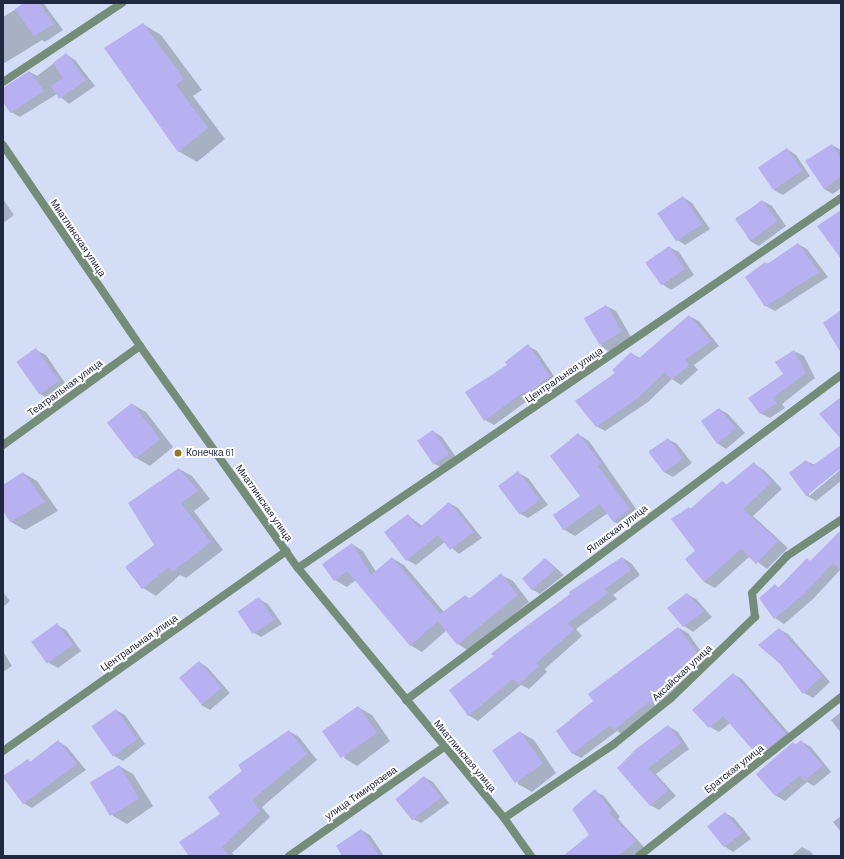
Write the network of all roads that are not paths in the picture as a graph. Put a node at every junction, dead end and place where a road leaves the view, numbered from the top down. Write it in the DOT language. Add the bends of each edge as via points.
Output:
graph roads {
  1 [pos="122,3"];
  2 [pos="3,82"];
  3 [pos="3,145"];
  4 [pos="841,198"];
  5 [pos="140,346"];
  6 [pos="841,375"];
  7 [pos="3,445"];
  8 [pos="841,520"];
  9 [pos="286,551"];
  10 [pos="298,568"];
  11 [pos="841,697"];
  12 [pos="406,700"];
  13 [pos="444,747"];
  14 [pos="3,751"];
  15 [pos="504,818"];
  16 [pos="289,856"];
  17 [pos="531,856"];
  18 [pos="639,856"];
  1 -- 2 [label="street"];
  3 -- 5 [label="street, Миатлинская улица"];
  4 -- 10 [label="street, Центральная улица"];
  5 -- 7 [label="street, Театральная улица"];
  5 -- 9 [label="street, Миатлинская улица"];
  6 -- 12 [label="street, Ялакская улица"];
  8 -- 15 [label="street, Аксайская улица" via="782,562 752,593 755,617 671,698 614,744"];
  9 -- 10 [label="street, Миатлинская улица"];
  9 -- 14 [label="street, Центральная улица"];
  10 -- 12 [label="street, Миатлинская улица"];
  11 -- 18 [label="street, Братская улица"];
  12 -- 13 [label="street, Миатлинская улица"];
  13 -- 15 [label="street, Миатлинская улица"];
  13 -- 16 [label="street, улица Тимирязева"];
  15 -- 17 [label="street, Миатлинская улица"];
}
